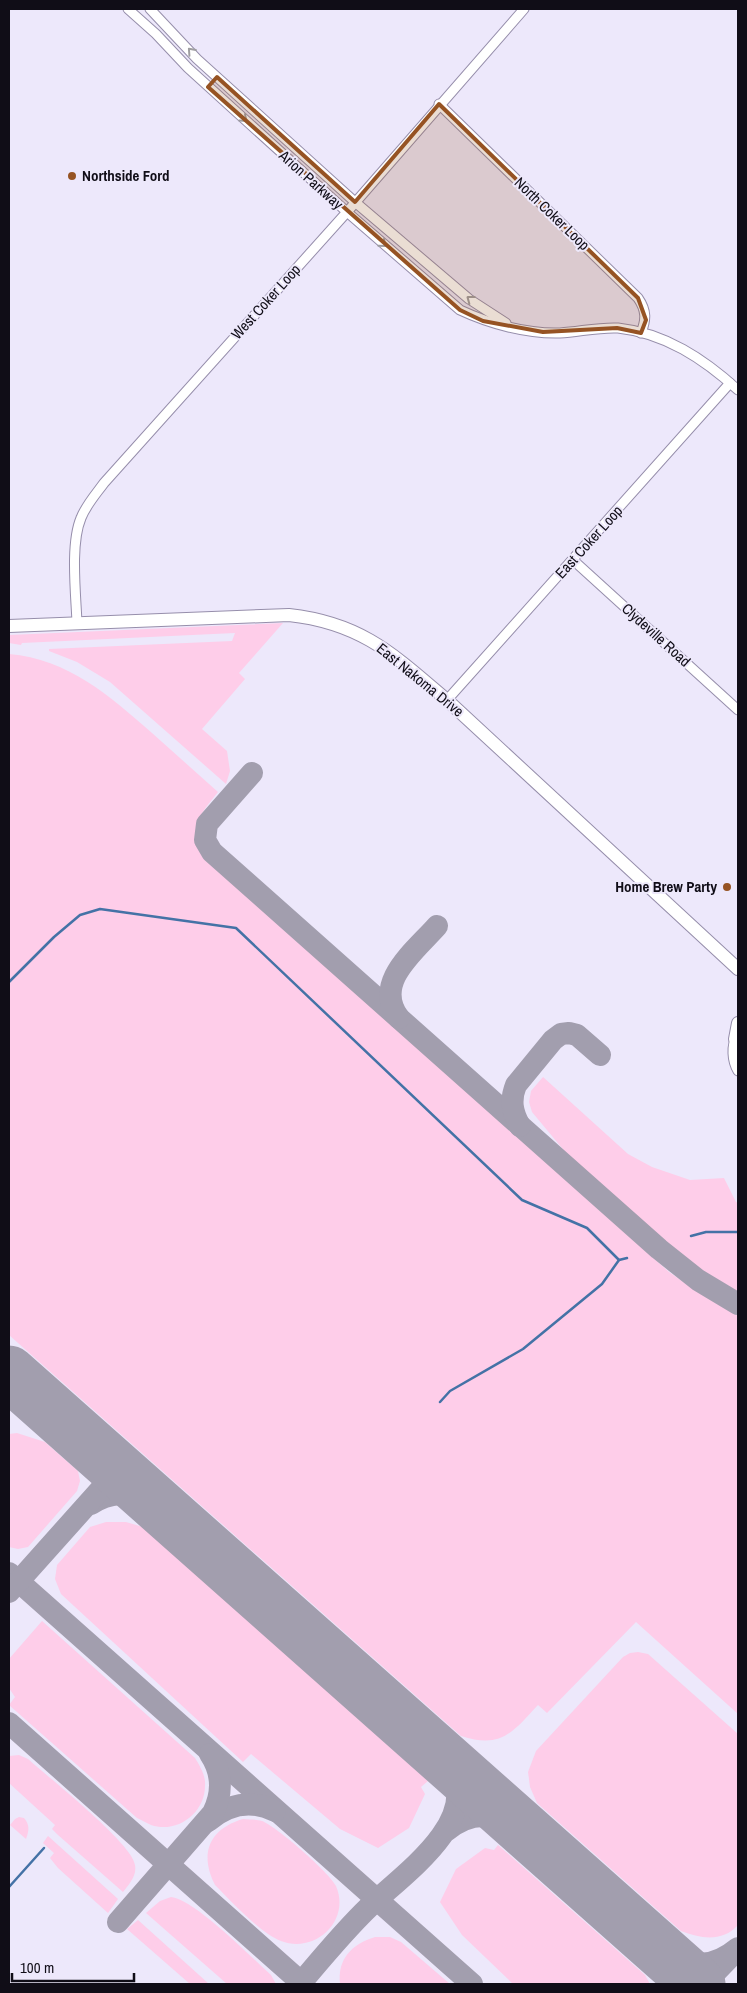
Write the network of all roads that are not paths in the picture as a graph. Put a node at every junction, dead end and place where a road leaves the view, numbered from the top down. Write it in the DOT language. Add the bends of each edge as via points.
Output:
graph roads {
  1 [pos="128,9"];
  2 [pos="150,9"];
  3 [pos="524,9"];
  4 [pos="217,77"];
  5 [pos="208,87"];
  6 [pos="439,104"];
  7 [pos="356,202"];
  8 [pos="346,212"];
  9 [pos="511,326"];
  10 [pos="641,332"];
  11 [pos="730,383"];
  12 [pos="738,390"];
  13 [pos="573,560"];
  14 [pos="76,624"];
  15 [pos="9,626"];
  16 [pos="448,700"];
  17 [pos="738,710"];
  18 [pos="736,967"];
  19 [pos="738,980"];
  20 [pos="738,1023"];
  21 [pos="737,1036"];
  22 [pos="738,1071"];
  1 -- 5 [label="street, Arion Parkway"];
  4 -- 2 [label="street, Arion Parkway, one-way"];
  3 -- 6 [label="street, West Coker Loop"];
  4 -- 5 [label="street"];
  4 -- 7 [label="street, Arion Parkway"];
  5 -- 8 [label="street, Arion Parkway, one-way"];
  6 -- 7 [label="street, West Coker Loop"];
  6 -- 10 [label="street, North Coker Loop" via="638,298 646,320"];
  7 -- 8 [label="street, West Coker Loop"];
  9 -- 7 [label="street, Arion Parkway, one-way" via="469,299"];
  8 -- 9 [label="street, Arion Parkway, one-way" via="460,310 482,321"];
  8 -- 14 [label="street, West Coker Loop" via="91,500 80,519 77,533"];
  9 -- 10 [label="street, Arion Parkway" via="543,332 618,328"];
  10 -- 11 [label="street, Arion Parkway" via="683,348"];
  11 -- 12 [label="street, Arion Parkway"];
  11 -- 13 [label="street, East Coker Loop"];
  13 -- 16 [label="street, East Coker Loop"];
  13 -- 17 [label="street, Clydeville Road"];
  14 -- 15 [label="main road, East Nakoma Drive"];
  14 -- 16 [label="main road, East Nakoma Drive" via="268,615 309,618 348,628 383,647"];
  16 -- 18 [label="main road, East Nakoma Drive"];
  18 -- 19 [label="main road"];
  20 -- 21 [label="main road"];
  21 -- 22 [label="street" via="733,1047"];
}
